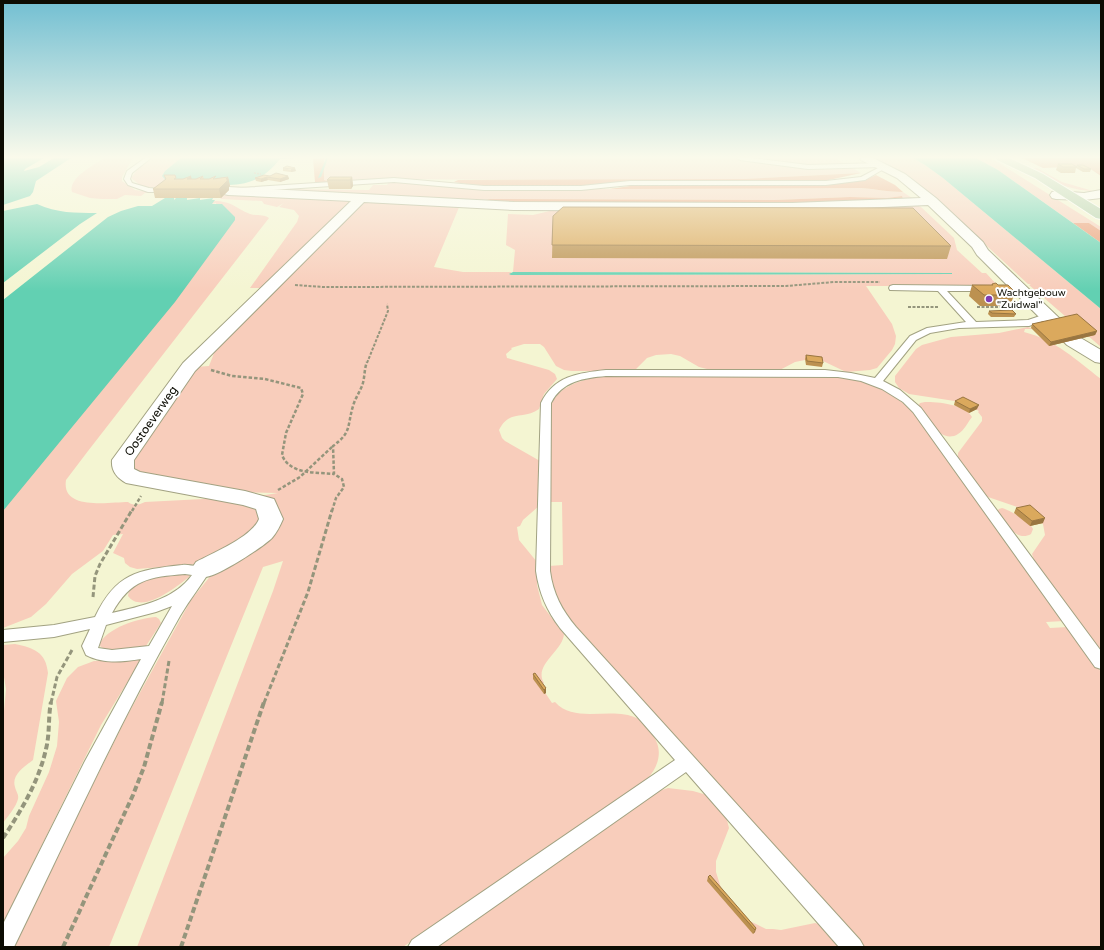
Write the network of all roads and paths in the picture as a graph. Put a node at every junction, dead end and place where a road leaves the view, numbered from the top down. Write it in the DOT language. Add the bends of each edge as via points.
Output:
graph roads {
  1 [pos="357,202"];
  2 [pos="444,202"];
  3 [pos="901,202"];
  4 [pos="933,202"];
  5 [pos="1074,202"];
  6 [pos="1078,202"];
  7 [pos="1101,215"];
  8 [pos="1101,224"];
  9 [pos="881,282"];
  10 [pos="275,283"];
  11 [pos="893,288"];
  12 [pos="940,288"];
  13 [pos="995,288"];
  14 [pos="387,304"];
  15 [pos="1044,318"];
  16 [pos="974,325"];
  17 [pos="1101,352"];
  18 [pos="204,353"];
  19 [pos="1101,358"];
  20 [pos="1101,366"];
  21 [pos="877,382"];
  22 [pos="334,446"];
  23 [pos="306,472"];
  24 [pos="334,474"];
  25 [pos="277,491"];
  26 [pos="200,576"];
  27 [pos="101,621"];
  28 [pos="3,636"];
  29 [pos="154,651"];
  30 [pos="1101,663"];
  31 [pos="687,761"];
  32 [pos="3,946"];
  33 [pos="62,947"];
  34 [pos="181,947"];
  35 [pos="419,947"];
  36 [pos="853,947"];
  1 -- 10 [label="street, Oostoeverweg"];
  2 -- 3 [label="street" via="514,206 792,207"];
  4 -- 15 [label="street" via="978,245 1014,288"];
  5 -- 8 [label="main road"];
  6 -- 7 [label="main road"];
  9 -- 10 [label="path" via="786,286 323,287"];
  10 -- 18 [label="street, Oostoeverweg"];
  11 -- 12 [label="lane"];
  12 -- 13 [label="lane"];
  12 -- 16 [label="lane"];
  14 -- 22 [label="path" via="388,311 366,364 362,385 351,413 350,425"];
  15 -- 16 [label="lane" via="1029,323"];
  15 -- 17 [label="street" via="1062,319"];
  15 -- 19 [label="street" via="1050,319 1074,341"];
  15 -- 20 [label="street" via="1060,340"];
  16 -- 21 [label="lane" via="946,327 913,338"];
  18 -- 23 [label="path" via="208,354 204,366 220,373 265,379 301,388 303,394 291,418 282,454 290,466"];
  18 -- 26 [label="street, Oostoeverweg" via="189,367 123,460 122,466 123,470 134,478 266,504 271,518 267,529"];
  21 -- 30 [label="lane" via="901,395 917,410"];
  21 -- 31 [label="lane" via="825,373 606,373 573,379 559,386 548,397 543,571 549,600 562,621"];
  22 -- 23 [label="path"];
  22 -- 24 [label="path"];
  23 -- 24 [label="path"];
  23 -- 25 [label="path"];
  24 -- 34 [label="path" via="344,482 344,487 336,498 308,592 262,706"];
  26 -- 27 [label="lane" via="173,599 156,607"];
  26 -- 27 [label="lane" via="197,571 187,570 152,573 135,579 114,595"];
  26 -- 29 [label="lane"];
  27 -- 28 [label="lane" via="54,631"];
  27 -- 29 [label="lane" via="90,646 96,654 122,655"];
  29 -- 32 [label="lane" via="126,700"];
  29 -- 33 [label="path" via="169,660 154,740 133,795"];
  31 -- 35 [label="lane"];
  31 -- 36 [label="lane"];
}
